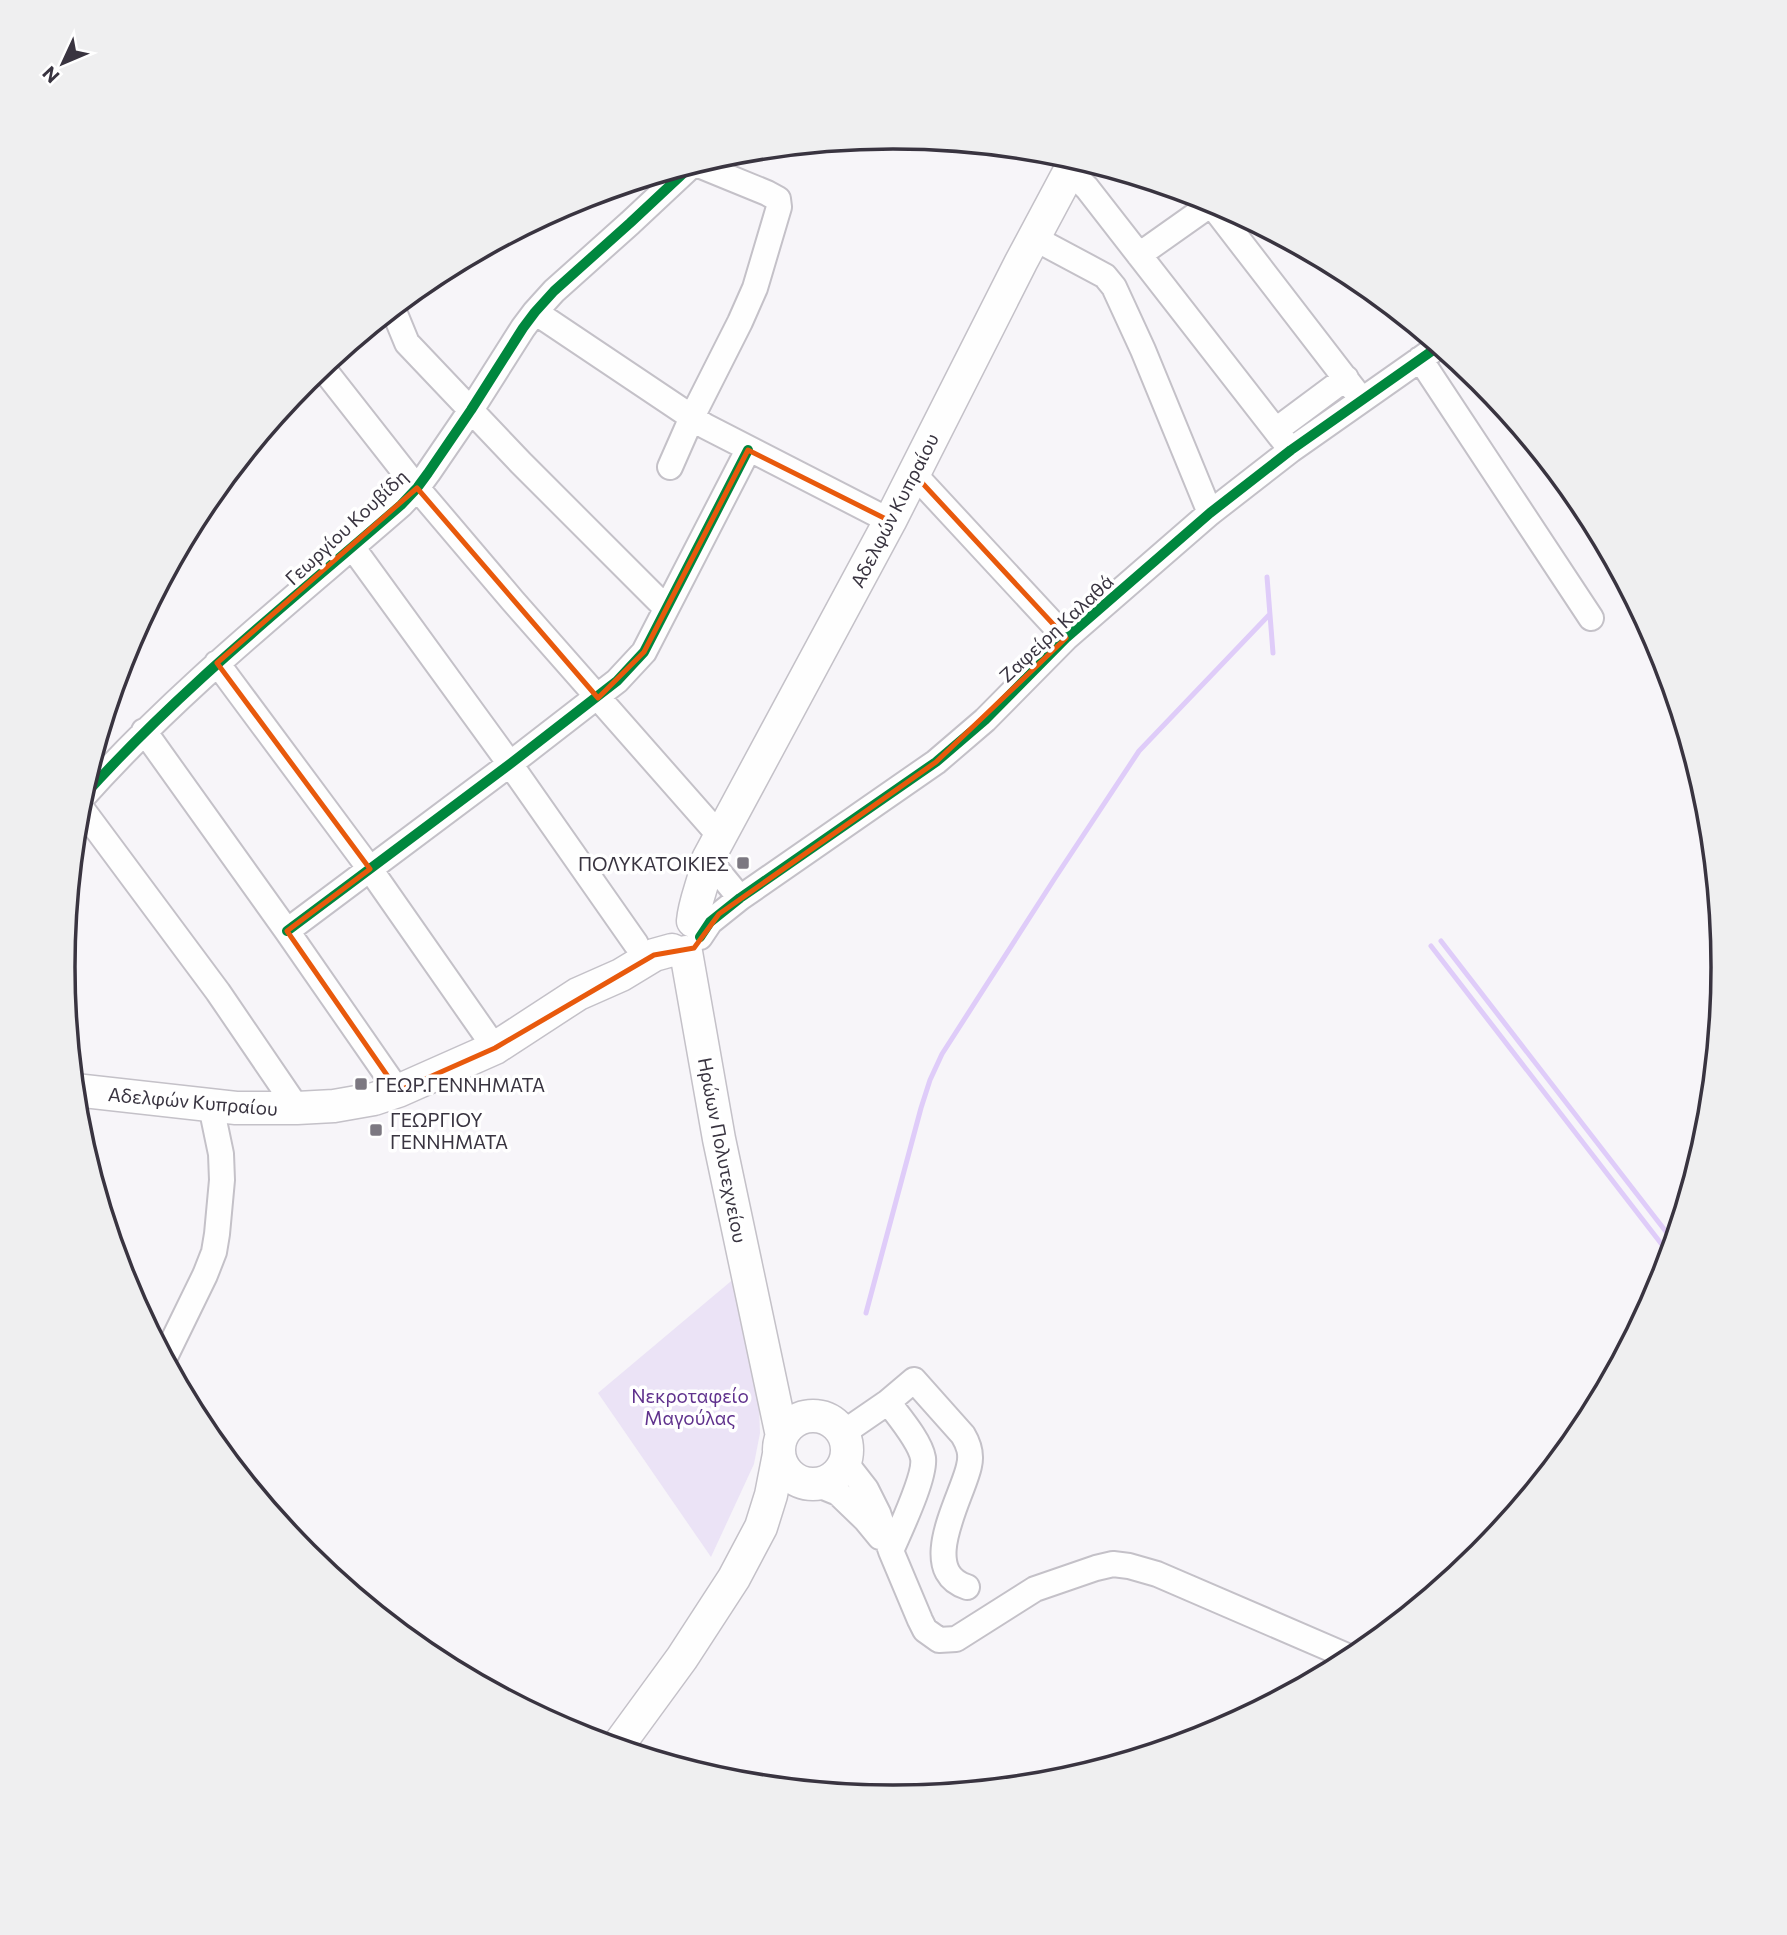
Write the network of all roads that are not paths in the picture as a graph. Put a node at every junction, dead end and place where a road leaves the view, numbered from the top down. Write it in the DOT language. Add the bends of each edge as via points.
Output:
graph roads {
  1 [pos="1071,169"];
  2 [pos="710,170"];
  3 [pos="1076,170"];
  4 [pos="659,184"];
  5 [pos="1202,210"];
  6 [pos="1225,220"];
  7 [pos="1034,238"];
  8 [pos="1139,255"];
  9 [pos="536,312"];
  10 [pos="396,317"];
  11 [pos="1430,353"];
  12 [pos="329,376"];
  13 [pos="1346,378"];
  14 [pos="1362,400"];
  15 [pos="471,410"];
  16 [pos="692,417"];
  17 [pos="1276,430"];
  18 [pos="748,450"];
  19 [pos="1291,450"];
  20 [pos="670,467"];
  21 [pos="913,474"];
  22 [pos="417,488"];
  23 [pos="1210,513"];
  24 [pos="890,521"];
  25 [pos="352,548"];
  26 [pos="666,608"];
  27 [pos="1591,618"];
  28 [pos="1066,638"];
  29 [pos="217,663"];
  30 [pos="598,698"];
  31 [pos="144,731"];
  32 [pos="510,764"];
  33 [pos="97,782"];
  34 [pos="89,819"];
  35 [pos="714,847"];
  36 [pos="370,869"];
  37 [pos="740,898"];
  38 [pos="287,931"];
  39 [pos="681,935"];
  40 [pos="636,944"];
  41 [pos="578,995"];
  42 [pos="495,1048"];
  43 [pos="85,1091"];
  44 [pos="398,1091"];
  45 [pos="211,1106"];
  46 [pos="297,1108"];
  47 [pos="170,1347"];
  48 [pos="763,1347"];
  49 [pos="888,1402"];
  50 [pos="811,1416"];
  51 [pos="781,1445"];
  52 [pos="844,1447"];
  53 [pos="813,1484"];
  54 [pos="761,1527"];
  55 [pos="891,1551"];
  56 [pos="967,1587"];
  57 [pos="1340,1653"];
  58 [pos="623,1739"];
  1 -- 7 [label="main road, Αδελφών Κυπραίου"];
  2 -- 16 [label="street" via="767,193 778,199 779,207 755,288"];
  3 -- 8 [label="street"];
  4 -- 9 [label="street, Γεωργίου Κουβίδη"];
  5 -- 8 [label="street"];
  6 -- 13 [label="street"];
  7 -- 21 [label="main road, Αδελφών Κυπραίου"];
  7 -- 23 [label="street" via="1105,276 1114,288"];
  8 -- 17 [label="street"];
  9 -- 15 [label="street, Γεωργίου Κουβίδη"];
  9 -- 16 [label="street"];
  10 -- 15 [label="street" via="407,343"];
  11 -- 14 [label="street, Ζαφείρη Καλαθά"];
  11 -- 27 [label="street"];
  12 -- 22 [label="street"];
  13 -- 14 [label="street"];
  13 -- 17 [label="street"];
  14 -- 19 [label="street, Ζαφείρη Καλαθά"];
  15 -- 22 [label="street, Γεωργίου Κουβίδη"];
  15 -- 26 [label="street"];
  16 -- 18 [label="street"];
  16 -- 20 [label="street"];
  17 -- 19 [label="street"];
  18 -- 24 [label="street"];
  18 -- 26 [label="street"];
  19 -- 23 [label="street, Ζαφείρη Καλαθά"];
  21 -- 24 [label="main road, Αδελφών Κυπραίου"];
  21 -- 28 [label="street"];
  22 -- 25 [label="street, Γεωργίου Κουβίδη"];
  22 -- 30 [label="street"];
  23 -- 28 [label="street, Ζαφείρη Καλαθά"];
  24 -- 35 [label="main road, Αδελφών Κυπραίου"];
  25 -- 29 [label="street, Γεωργίου Κουβίδη"];
  25 -- 32 [label="street"];
  26 -- 30 [label="street" via="643,652"];
  28 -- 37 [label="street, Ζαφείρη Καλαθά" via="936,762"];
  29 -- 31 [label="street, Γεωργίου Κουβίδη"];
  29 -- 36 [label="street"];
  30 -- 32 [label="street"];
  30 -- 35 [label="street"];
  31 -- 33 [label="street, Γεωργίου Κουβίδη"];
  31 -- 38 [label="street"];
  32 -- 36 [label="street"];
  32 -- 40 [label="street"];
  34 -- 46 [label="street" via="218,992"];
  35 -- 37 [label="street"];
  35 -- 39 [label="main road, Αδελφών Κυπραίου"];
  36 -- 38 [label="street"];
  36 -- 42 [label="street"];
  37 -- 39 [label="street, Ζαφείρη Καλαθά" via="710,922"];
  38 -- 44 [label="street"];
  39 -- 40 [label="main road, Αδελφών Κυπραίου"];
  39 -- 41 [label="main road, Αδελφών Κυπραίου" via="621,975"];
  39 -- 48 [label="main road, Ηρώων Πολυτεχνείου"];
  40 -- 41 [label="main road, Αδελφών Κυπραίου" via="599,970"];
  41 -- 42 [label="main road, Αδελφών Κυπραίου"];
  42 -- 44 [label="main road, Αδελφών Κυπραίου"];
  43 -- 45 [label="main road, Αδελφών Κυπραίου"];
  44 -- 46 [label="main road, Αδελφών Κυπραίου" via="334,1106"];
  45 -- 46 [label="main road, Αδελφών Κυπραίου"];
  45 -- 47 [label="street" via="222,1180 214,1252"];
  48 -- 50 [label="main road, Ηρώων Πολυτεχνείου" via="777,1389"];
  48 -- 51 [label="main road, Ηρώων Πολυτεχνείου"];
  49 -- 52 [label="street"];
  49 -- 55 [label="street" via="923,1459 919,1484"];
  49 -- 56 [label="street" via="914,1380 969,1445 969,1466 944,1545 948,1572"];
  50 -- 51 [label="main road" via="794,1422"];
  50 -- 52 [label="main road" via="837,1425"];
  51 -- 53 [label="main road" via="782,1463 793,1477"];
  51 -- 54 [label="main road, Ηρώων Πολυτεχνείου"];
  52 -- 53 [label="main road" via="839,1473"];
  52 -- 55 [label="street" via="878,1513"];
  53 -- 54 [label="main road, Ηρώων Πολυτεχνείου"];
  53 -- 55 [label="street" via="838,1493"];
  54 -- 58 [label="main road, Ηρώων Πολυτεχνείου" via="697,1635"];
  55 -- 57 [label="street" via="925,1630 939,1640 956,1639 1035,1589 1114,1564 1157,1574"];
}
